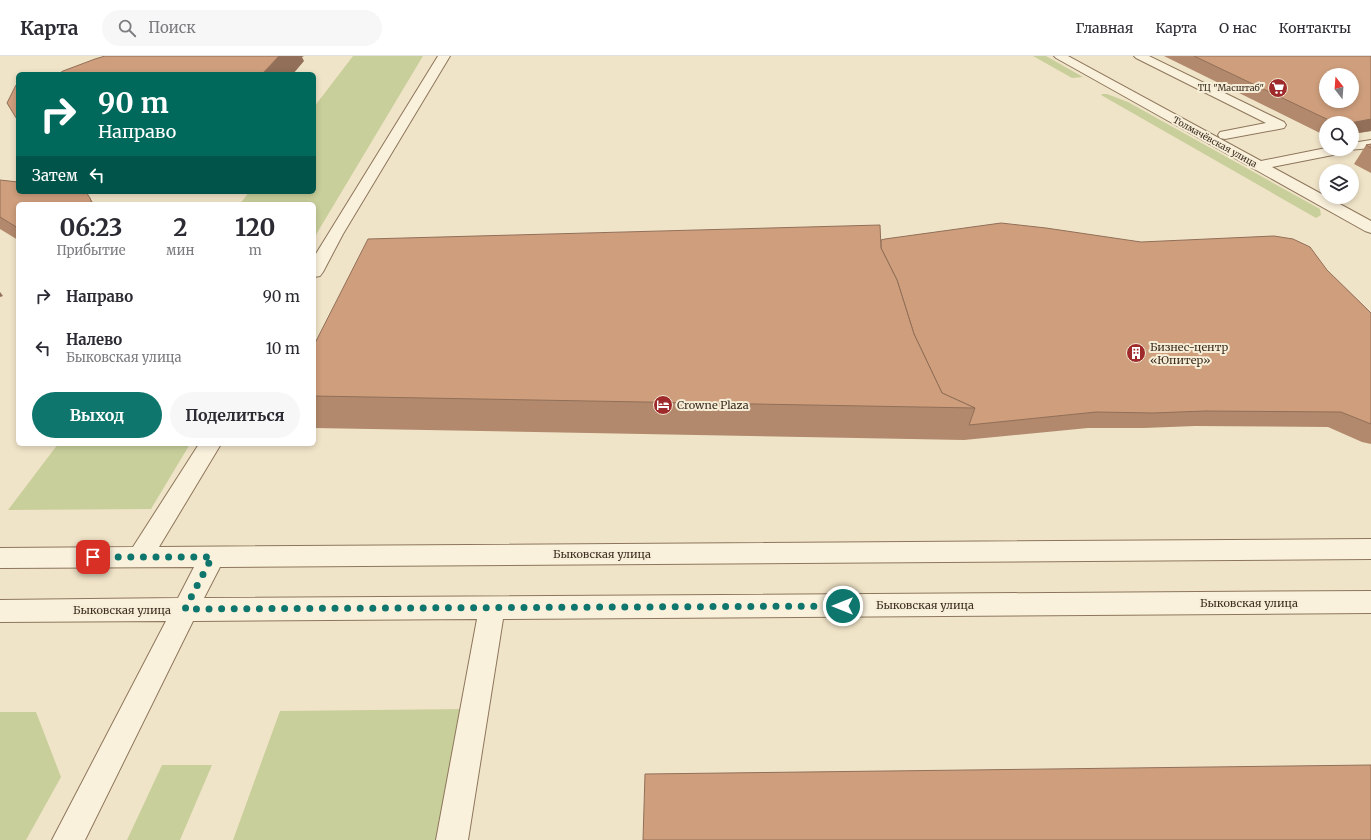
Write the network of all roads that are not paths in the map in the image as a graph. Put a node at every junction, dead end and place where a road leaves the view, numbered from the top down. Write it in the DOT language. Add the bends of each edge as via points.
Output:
graph roads {
  1 [pos="444,56"];
  2 [pos="1060,56"];
  3 [pos="1079,56"];
  4 [pos="1140,56"];
  5 [pos="1117,88"];
  6 [pos="1097,91"];
  7 [pos="1225,135"];
  8 [pos="1371,144"];
  9 [pos="1359,146"];
  10 [pos="1319,154"];
  11 [pos="1275,162"];
  12 [pos="1258,166"];
  13 [pos="1319,186"];
  14 [pos="1348,204"];
  15 [pos="1370,223"];
  16 [pos="316,268"];
  17 [pos="209,446"];
  18 [pos="1371,549"];
  19 [pos="140,557"];
  20 [pos="212,557"];
  21 [pos="0,558"];
  22 [pos="1371,602"];
  23 [pos="492,608"];
  24 [pos="185,609"];
  25 [pos="0,611"];
  26 [pos="68,840"];
  27 [pos="452,840"];
  1 -- 16 [label="street"];
  2 -- 5 [label="street, Толмачёвская улица"];
  3 -- 7 [label="street, Толмачёвская улица"];
  4 -- 7 [label="street" via="1278,125"];
  5 -- 6 [label="street"];
  5 -- 12 [label="street, Толмачёвская улица"];
  7 -- 11 [label="street, Толмачёвская улица"];
  8 -- 9 [label="street"];
  10 -- 11 [label="street"];
  11 -- 12 [label="street"];
  11 -- 13 [label="street, Толмачёвская улица"];
  12 -- 15 [label="street, Толмачёвская улица"];
  14 -- 15 [label="street, Толмачёвская улица"];
  17 -- 19 [label="street"];
  18 -- 20 [label="street, Быковская улица"];
  19 -- 20 [label="street, Быковская улица"];
  19 -- 21 [label="street, Быковская улица"];
  20 -- 24 [label="street"];
  22 -- 23 [label="street, Быковская улица"];
  23 -- 24 [label="street, Быковская улица"];
  23 -- 27 [label="street"];
  24 -- 25 [label="street, Быковская улица"];
  24 -- 26 [label="street"];
}
